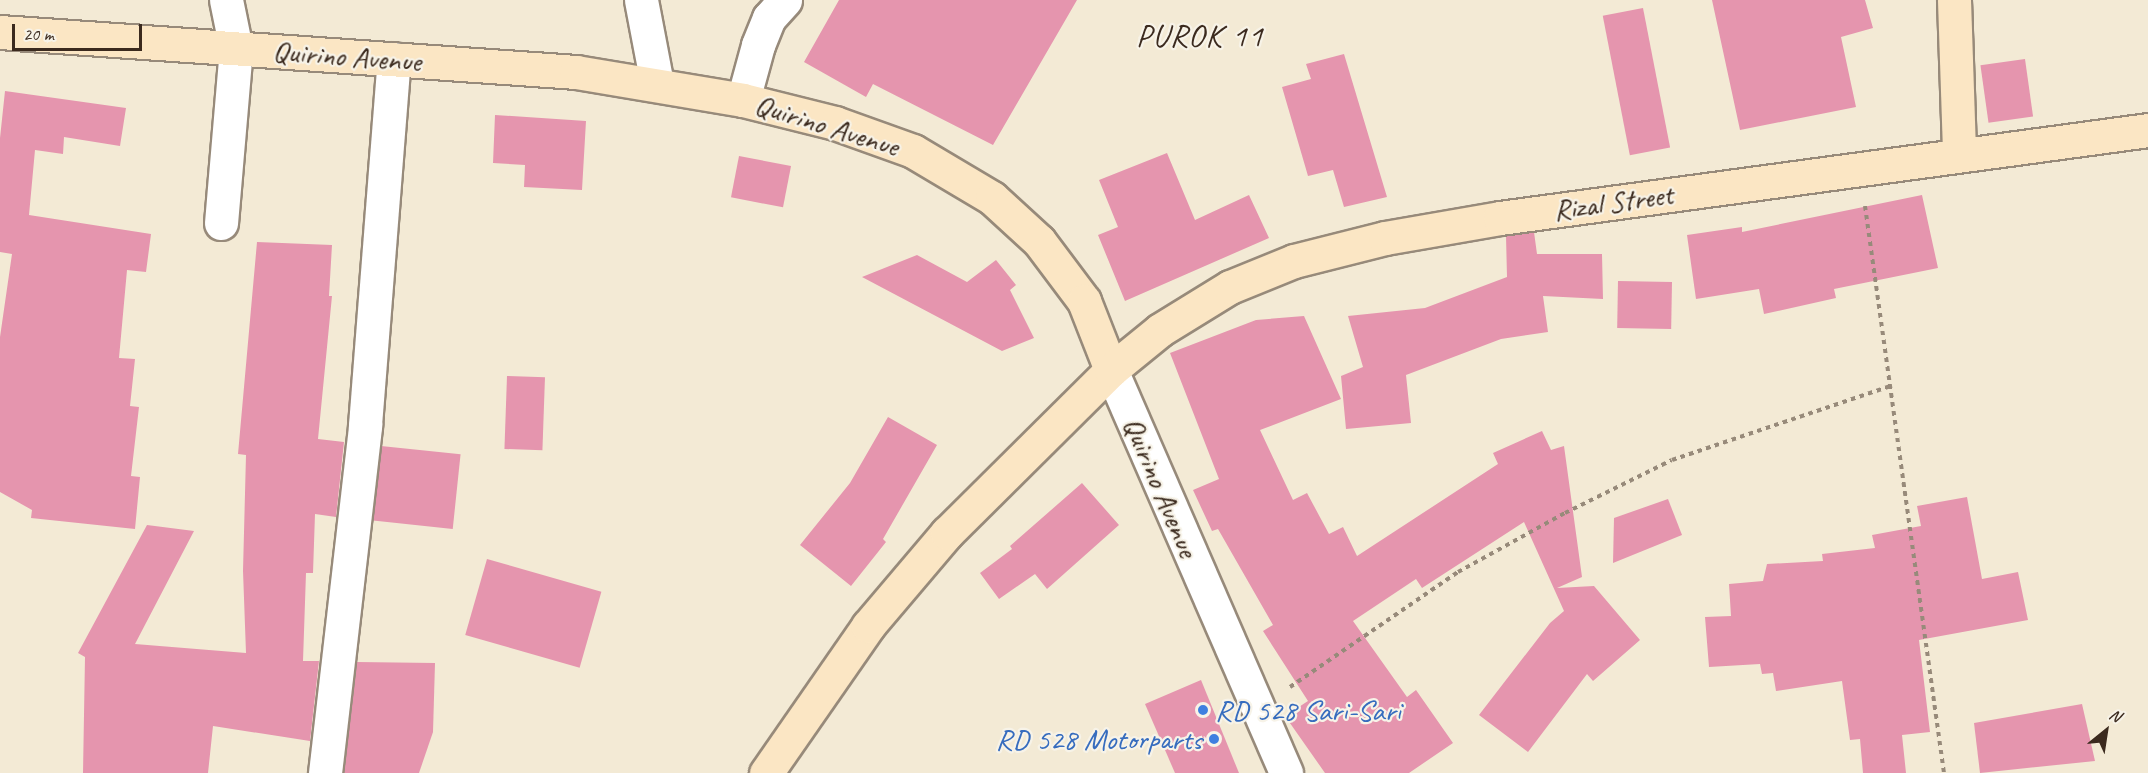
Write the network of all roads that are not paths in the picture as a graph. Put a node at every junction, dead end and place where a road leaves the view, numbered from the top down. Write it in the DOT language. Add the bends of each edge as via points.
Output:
graph roads {
  1 [pos="226,0"];
  2 [pos="640,0"];
  3 [pos="785,0"];
  4 [pos="1954,0"];
  5 [pos="0,32"];
  6 [pos="236,49"];
  7 [pos="394,59"];
  8 [pos="657,84"];
  9 [pos="743,100"];
  10 [pos="2148,130"];
  11 [pos="1959,153"];
  12 [pos="221,223"];
  13 [pos="1111,370"];
  14 [pos="325,773"];
  15 [pos="766,773"];
  16 [pos="1286,773"];
  1 -- 6 [label="street"];
  2 -- 8 [label="street"];
  3 -- 9 [label="street" via="762,36"];
  4 -- 11 [label="main road"];
  5 -- 6 [label="main road, Quirino Avenue"];
  6 -- 7 [label="main road, Quirino Avenue"];
  6 -- 12 [label="street"];
  7 -- 8 [label="main road, Quirino Avenue" via="576,72"];
  7 -- 14 [label="street" via="365,425"];
  8 -- 9 [label="main road, Quirino Avenue"];
  9 -- 13 [label="main road, Quirino Avenue" via="835,123 913,151 992,198 1039,241 1084,301"];
  10 -- 11 [label="main road, Rizal Street"];
  11 -- 13 [label="main road, Rizal Street" via="1500,218 1385,238 1294,261 1230,288 1160,330"];
  13 -- 15 [label="main road, Rizal Street" via="939,541 868,626"];
  13 -- 16 [label="street, Quirino Avenue"];
}
